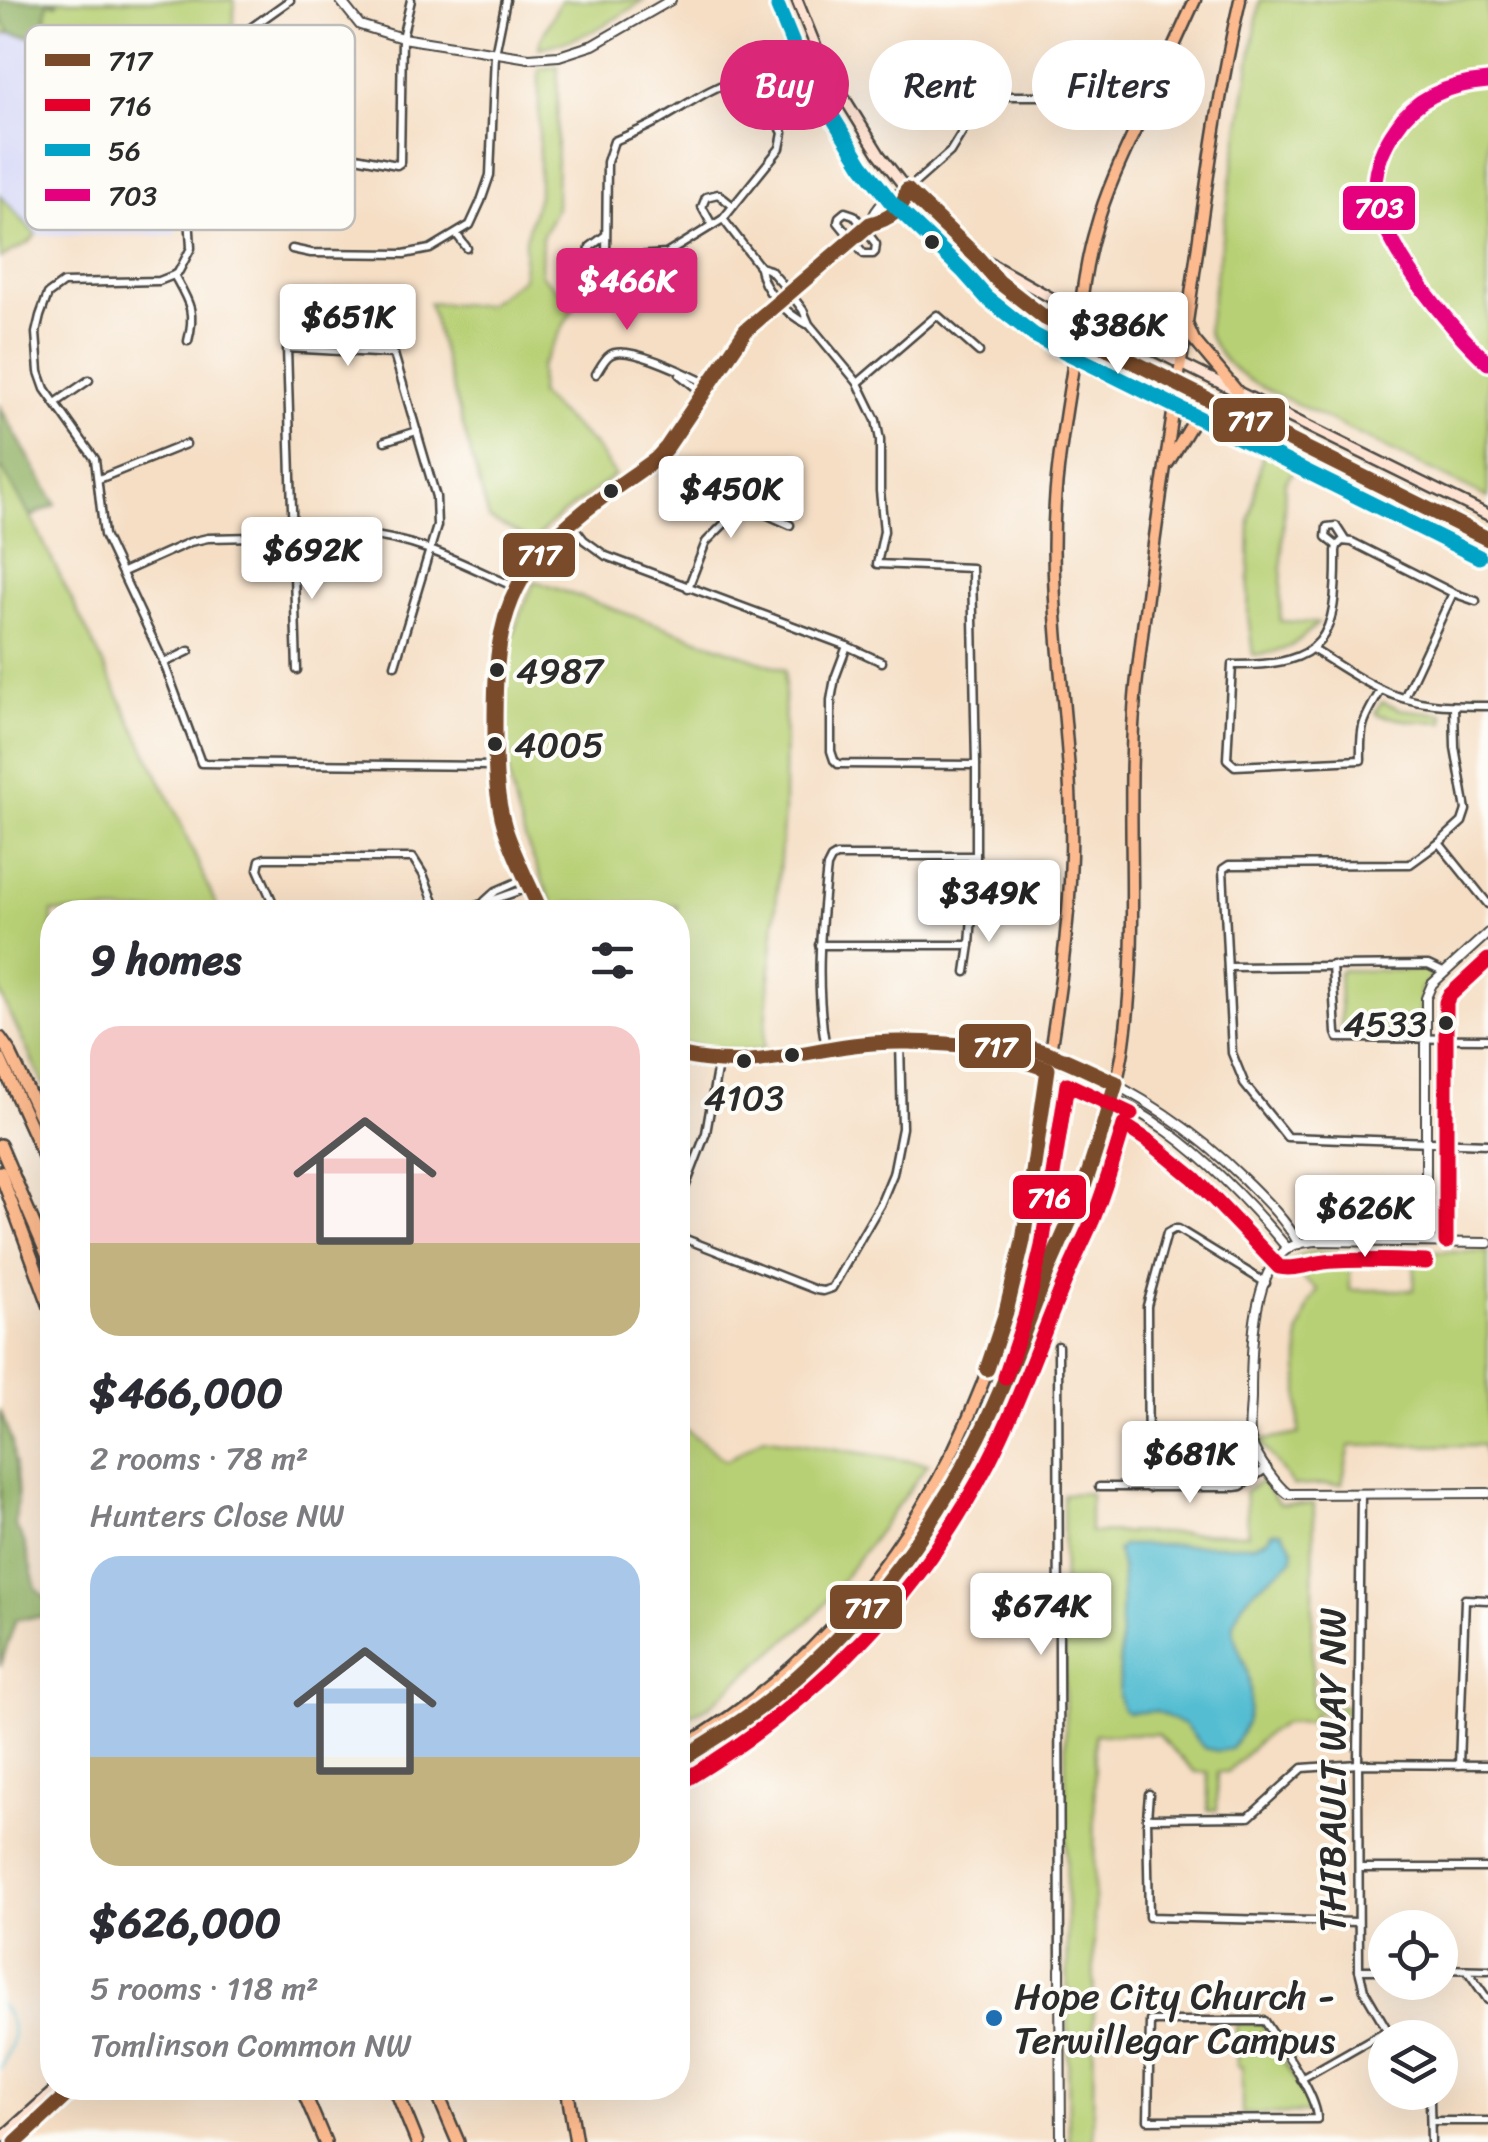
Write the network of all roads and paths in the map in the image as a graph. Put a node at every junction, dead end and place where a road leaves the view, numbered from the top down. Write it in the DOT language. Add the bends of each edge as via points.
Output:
graph roads {
  1 [pos="290,0"];
  2 [pos="340,0"];
  3 [pos="411,0"];
  4 [pos="506,0"];
  5 [pos="671,0"];
  6 [pos="797,0"];
  7 [pos="1195,0"];
  8 [pos="1240,0"];
  9 [pos="254,25"];
  10 [pos="402,38"];
  11 [pos="495,54"];
  12 [pos="1488,81"];
  13 [pos="1032,96"];
  14 [pos="355,157"];
  15 [pos="907,190"];
  16 [pos="733,206"];
  17 [pos="723,219"];
  18 [pos="712,224"];
  19 [pos="867,226"];
  20 [pos="189,230"];
  21 [pos="456,234"];
  22 [pos="606,235"];
  23 [pos="851,240"];
  24 [pos="467,248"];
  25 [pos="292,249"];
  26 [pos="977,257"];
  27 [pos="606,258"];
  28 [pos="760,266"];
  29 [pos="174,275"];
  30 [pos="790,292"];
  31 [pos="779,302"];
  32 [pos="1080,314"];
  33 [pos="1186,316"];
  34 [pos="808,324"];
  35 [pos="1077,335"];
  36 [pos="188,341"];
  37 [pos="979,352"];
  38 [pos="1181,362"];
  39 [pos="1488,363"];
  40 [pos="676,371"];
  41 [pos="596,374"];
  42 [pos="89,380"];
  43 [pos="858,383"];
  44 [pos="710,384"];
  45 [pos="1176,385"];
  46 [pos="1237,391"];
  47 [pos="704,394"];
  48 [pos="57,402"];
  49 [pos="1226,409"];
  50 [pos="418,431"];
  51 [pos="385,441"];
  52 [pos="186,444"];
  53 [pos="1165,469"];
  54 [pos="99,479"];
  55 [pos="1488,515"];
  56 [pos="572,523"];
  57 [pos="790,524"];
  58 [pos="291,536"];
  59 [pos="1485,536"];
  60 [pos="1345,540"];
  61 [pos="1337,546"];
  62 [pos="430,549"];
  63 [pos="123,572"];
  64 [pos="516,588"];
  65 [pos="688,588"];
  66 [pos="1453,593"];
  67 [pos="1476,601"];
  68 [pos="848,646"];
  69 [pos="1312,649"];
  70 [pos="189,651"];
  71 [pos="882,662"];
  72 [pos="164,663"];
  73 [pos="395,665"];
  74 [pos="297,670"];
  75 [pos="1382,690"];
  76 [pos="1404,698"];
  77 [pos="1454,706"];
  78 [pos="1488,706"];
  79 [pos="976,765"];
  80 [pos="494,766"];
  81 [pos="1439,843"];
  82 [pos="976,856"];
  83 [pos="528,882"];
  84 [pos="272,900"];
  85 [pos="433,900"];
  86 [pos="495,900"];
  87 [pos="536,900"];
  88 [pos="1488,904"];
  89 [pos="1488,933"];
  90 [pos="819,945"];
  91 [pos="970,946"];
  92 [pos="1332,966"];
  93 [pos="1228,967"];
  94 [pos="966,972"];
  95 [pos="1445,973"];
  96 [pos="0,1038"];
  97 [pos="1426,1039"];
  98 [pos="1488,1039"];
  99 [pos="900,1041"];
  100 [pos="982,1046"];
  101 [pos="826,1050"];
  102 [pos="1050,1055"];
  103 [pos="690,1058"];
  104 [pos="0,1059"];
  105 [pos="718,1064"];
  106 [pos="1048,1069"];
  107 [pos="1114,1089"];
  108 [pos="40,1117"];
  109 [pos="1428,1144"];
  110 [pos="1488,1144"];
  111 [pos="0,1145"];
  112 [pos="40,1147"];
  113 [pos="0,1172"];
  114 [pos="690,1175"];
  115 [pos="40,1238"];
  116 [pos="690,1241"];
  117 [pos="1426,1242"];
  118 [pos="1488,1243"];
  119 [pos="1299,1244"];
  120 [pos="1288,1249"];
  121 [pos="40,1280"];
  122 [pos="1266,1283"];
  123 [pos="1058,1346"];
  124 [pos="1267,1468"];
  125 [pos="1099,1487"];
  126 [pos="1148,1488"];
  127 [pos="1361,1494"];
  128 [pos="1488,1494"];
  129 [pos="1488,1600"];
  130 [pos="690,1741"];
  131 [pos="690,1753"];
  132 [pos="1358,1764"];
  133 [pos="1459,1765"];
  134 [pos="1488,1766"];
  135 [pos="1149,1794"];
  136 [pos="1148,1818"];
  137 [pos="1360,1868"];
  138 [pos="1488,1868"];
  139 [pos="1358,1922"];
  140 [pos="1060,1968"];
  141 [pos="1458,1969"];
  142 [pos="1466,1969"];
  143 [pos="1359,1970"];
  144 [pos="1368,1970"];
  145 [pos="1488,1970"];
  146 [pos="1488,2000"];
  147 [pos="1382,2020"];
  148 [pos="1368,2045"];
  149 [pos="1301,2079"];
  150 [pos="43,2100"];
  151 [pos="61,2100"];
  152 [pos="306,2100"];
  153 [pos="400,2100"];
  154 [pos="440,2100"];
  155 [pos="569,2100"];
  156 [pos="1430,2110"];
  157 [pos="1431,2121"];
  158 [pos="1488,2121"];
  159 [pos="0,2138"];
  160 [pos="16,2142"];
  161 [pos="324,2142"];
  162 [pos="418,2142"];
  163 [pos="458,2142"];
  164 [pos="576,2142"];
  165 [pos="1060,2142"];
  166 [pos="1431,2142"];
  1 -- 9 [label="street"];
  2 -- 10 [label="street" via="360,25"];
  3 -- 10 [label="street"];
  4 -- 11 [label="street"];
  5 -- 11 [label="street" via="571,53"];
  6 -- 15 [label="main road" via="838,90"];
  7 -- 32 [label="main road" via="1110,187 1093,237"];
  8 -- 33 [label="main road"];
  10 -- 11 [label="street"];
  10 -- 14 [label="street" via="400,163"];
  11 -- 21 [label="street" via="490,175 470,225"];
  12 -- 39 [label="street" via="1449,88 1412,108 1384,150 1376,184 1393,246"];
  13 -- 15 [label="street" via="975,98 950,152"];
  15 -- 19 [label="street" via="891,195"];
  15 -- 19 [label="street" via="901,209"];
  15 -- 26 [label="main road"];
  16 -- 17 [label="street"];
  16 -- 18 [label="street" via="718,194 706,197 702,207"];
  16 -- 22 [label="street" via="780,148 783,133 759,85 747,80 716,88 614,141 607,162"];
  17 -- 18 [label="street"];
  17 -- 28 [label="street"];
  18 -- 27 [label="street" via="666,254"];
  19 -- 23 [label="street"];
  19 -- 23 [label="street" via="876,252 864,254"];
  19 -- 23 [label="street" via="841,214 838,222"];
  20 -- 29 [label="street" via="191,248"];
  21 -- 24 [label="street"];
  21 -- 25 [label="street" via="404,254"];
  22 -- 27 [label="street"];
  22 -- 27 [label="street" via="590,254"];
  23 -- 30 [label="street"];
  26 -- 32 [label="main road"];
  26 -- 35 [label="main road" via="1028,306"];
  28 -- 30 [label="street"];
  28 -- 31 [label="street"];
  29 -- 36 [label="street" via="190,304"];
  29 -- 48 [label="street" via="63,283 48,294 36,354"];
  30 -- 31 [label="street"];
  30 -- 34 [label="street"];
  31 -- 34 [label="street"];
  31 -- 44 [label="street" via="746,330"];
  32 -- 35 [label="main road"];
  32 -- 38 [label="main road"];
  33 -- 38 [label="main road"];
  33 -- 46 [label="main road" via="1194,340"];
  34 -- 43 [label="street"];
  35 -- 45 [label="main road"];
  35 -- 102 [label="main road" via="1055,506 1071,853"];
  37 -- 43 [label="street" via="937,315"];
  38 -- 45 [label="main road"];
  38 -- 46 [label="main road"];
  40 -- 41 [label="street" via="626,351 608,356"];
  40 -- 44 [label="street"];
  40 -- 47 [label="street"];
  42 -- 48 [label="street"];
  43 -- 79 [label="street" via="880,440 884,530 878,564 972,568"];
  44 -- 47 [label="street"];
  45 -- 49 [label="main road"];
  45 -- 53 [label="main road"];
  46 -- 55 [label="main road"];
  47 -- 56 [label="street" via="656,459"];
  48 -- 54 [label="street" via="95,458"];
  49 -- 53 [label="main road" via="1198,414"];
  49 -- 59 [label="main road"];
  50 -- 51 [label="street"];
  50 -- 58 [label="street" via="394,354 287,348"];
  50 -- 62 [label="street" via="436,496"];
  52 -- 54 [label="street"];
  53 -- 107 [label="main road" via="1136,693 1132,958"];
  54 -- 63 [label="street" via="102,526"];
  56 -- 64 [label="street" via="542,549"];
  56 -- 65 [label="street" via="606,556"];
  57 -- 65 [label="street" via="751,508 736,511 706,542"];
  58 -- 62 [label="street" via="388,537"];
  58 -- 63 [label="street" via="208,538"];
  58 -- 74 [label="street"];
  60 -- 61 [label="street"];
  60 -- 61 [label="street" via="1336,526 1328,527 1326,537"];
  60 -- 66 [label="street"];
  61 -- 69 [label="street" via="1328,633"];
  62 -- 64 [label="street"];
  62 -- 73 [label="street"];
  63 -- 72 [label="street"];
  64 -- 80 [label="street" via="497,648"];
  65 -- 68 [label="street"];
  66 -- 67 [label="street"];
  66 -- 76 [label="street"];
  68 -- 71 [label="street"];
  68 -- 79 [label="street" via="832,690 835,762"];
  69 -- 75 [label="street"];
  69 -- 75 [label="street" via="1286,661 1232,664 1226,759 1234,766 1361,760 1360,731"];
  70 -- 72 [label="street"];
  72 -- 80 [label="street" via="201,763"];
  75 -- 76 [label="street"];
  76 -- 77 [label="street"];
  77 -- 78 [label="street"];
  77 -- 81 [label="street" via="1466,810"];
  79 -- 82 [label="street"];
  80 -- 83 [label="street" via="503,821"];
  81 -- 88 [label="street"];
  81 -- 93 [label="street" via="1410,864 1222,870"];
  82 -- 90 [label="street" via="833,857"];
  82 -- 91 [label="street"];
  83 -- 86 [label="street"];
  83 -- 87 [label="street"];
  84 -- 85 [label="street" via="258,869 264,858 413,858"];
  89 -- 95 [label="street"];
  90 -- 91 [label="street"];
  90 -- 101 [label="street"];
  91 -- 94 [label="street"];
  92 -- 93 [label="street"];
  92 -- 95 [label="street" via="1428,965"];
  92 -- 97 [label="street" via="1338,1038"];
  93 -- 109 [label="street" via="1232,1052 1245,1085 1283,1135"];
  95 -- 97 [label="street" via="1428,990"];
  96 -- 108 [label="highway"];
  97 -- 98 [label="street"];
  97 -- 109 [label="street"];
  99 -- 100 [label="street"];
  99 -- 101 [label="street"];
  99 -- 116 [label="street" via="897,1161 832,1288 816,1290"];
  100 -- 102 [label="street" via="1022,1046"];
  100 -- 106 [label="street"];
  101 -- 105 [label="street" via="759,1064"];
  102 -- 106 [label="main road"];
  102 -- 107 [label="street"];
  103 -- 105 [label="street"];
  104 -- 112 [label="highway"];
  105 -- 114 [label="street" via="706,1133"];
  106 -- 107 [label="street"];
  106 -- 130 [label="main road" via="1014,1282 976,1399 934,1490 886,1561 805,1657"];
  107 -- 119 [label="street" via="1150,1102 1200,1138 1276,1210"];
  107 -- 120 [label="street" via="1182,1140"];
  107 -- 131 [label="main road" via="1077,1205 1009,1368 940,1505 887,1580 811,1664 738,1724"];
  109 -- 110 [label="street"];
  109 -- 117 [label="street"];
  111 -- 115 [label="highway"];
  113 -- 121 [label="highway"];
  117 -- 118 [label="street"];
  117 -- 119 [label="street"];
  119 -- 120 [label="street"];
  120 -- 122 [label="street"];
  122 -- 124 [label="street" via="1251,1344 1251,1438"];
  122 -- 126 [label="street" via="1178,1229 1168,1233 1147,1312"];
  123 -- 140 [label="street"];
  124 -- 126 [label="street" via="1241,1486"];
  124 -- 127 [label="street" via="1288,1494"];
  125 -- 126 [label="street"];
  127 -- 128 [label="street"];
  127 -- 132 [label="street, THIBAULT WAY NW"];
  129 -- 133 [label="street" via="1464,1600"];
  132 -- 133 [label="street"];
  132 -- 136 [label="street" via="1303,1768 1245,1818"];
  132 -- 137 [label="street, THIBAULT WAY NW"];
  133 -- 134 [label="street"];
  135 -- 136 [label="street"];
  136 -- 139 [label="street" via="1149,1918"];
  137 -- 138 [label="street"];
  137 -- 139 [label="street, THIBAULT WAY NW"];
  139 -- 143 [label="street, THIBAULT WAY NW"];
  140 -- 165 [label="street"];
  141 -- 142 [label="street"];
  142 -- 145 [label="street"];
  142 -- 146 [label="street"];
  143 -- 144 [label="street"];
  143 -- 147 [label="street, THIBAULT WAY NW"];
  148 -- 149 [label="street"];
  149 -- 149 [label="street" via="1316,2119 1148,2120 1150,2021 1265,2021"];
  150 -- 159 [label="main road"];
  151 -- 160 [label="main road"];
  152 -- 161 [label="highway"];
  153 -- 162 [label="highway"];
  154 -- 163 [label="highway"];
  155 -- 164 [label="highway"];
  156 -- 157 [label="street"];
  157 -- 158 [label="street"];
  157 -- 166 [label="street"];
}
